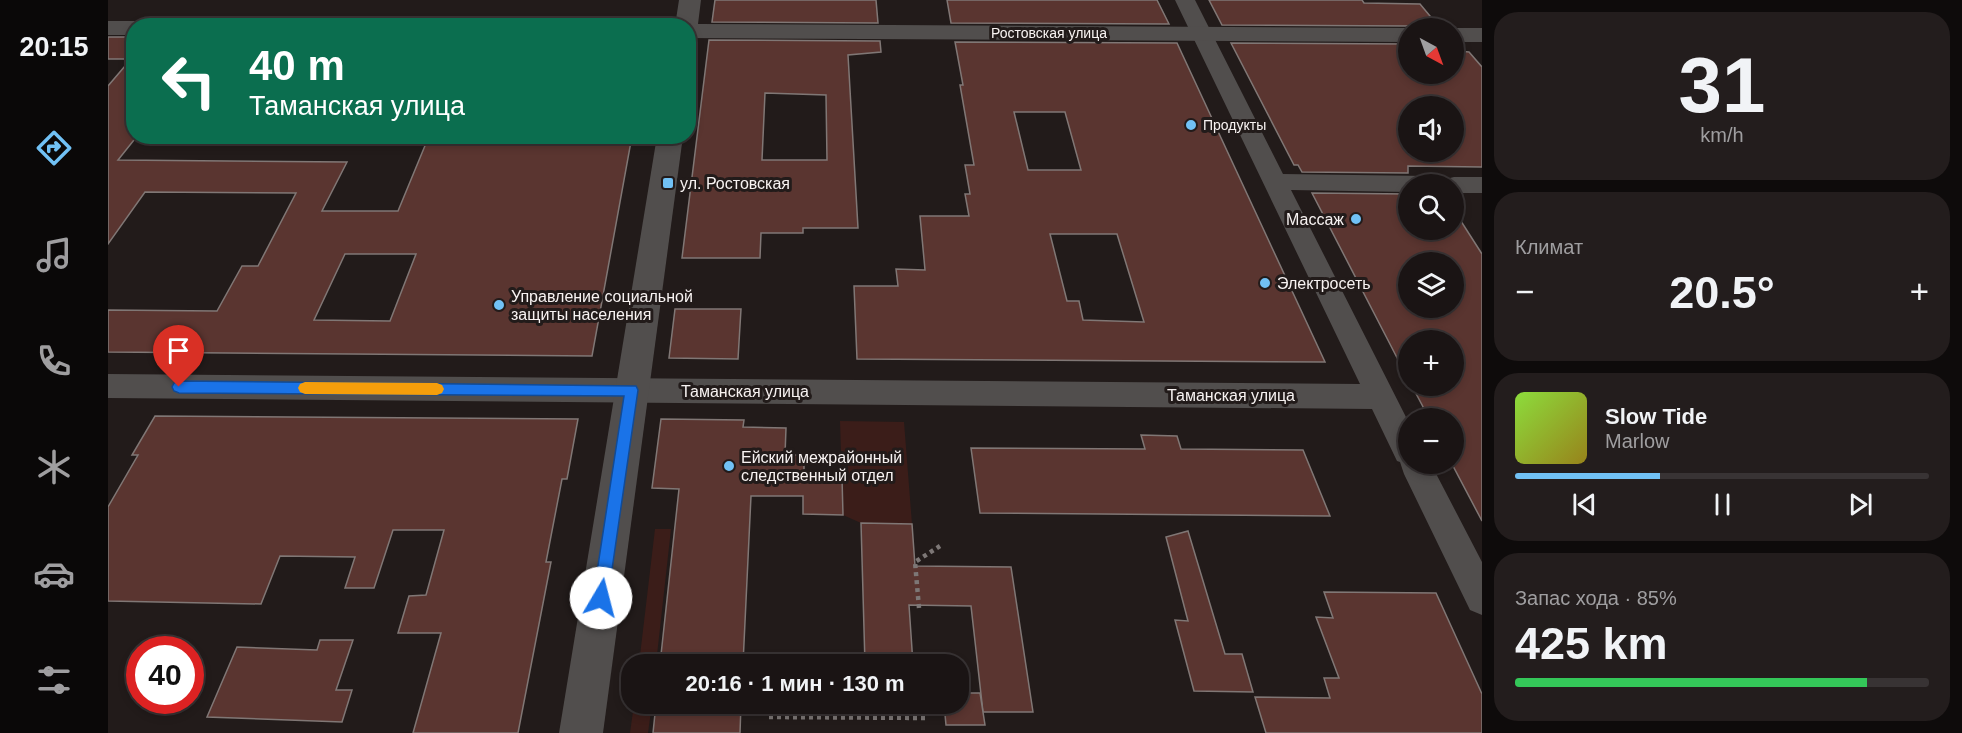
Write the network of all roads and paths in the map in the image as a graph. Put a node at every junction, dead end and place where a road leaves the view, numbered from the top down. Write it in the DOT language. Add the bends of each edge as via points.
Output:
graph roads {
  1 [pos="690,0"];
  2 [pos="1185,0"];
  3 [pos="687,18"];
  4 [pos="108,28"];
  5 [pos="126,28"];
  6 [pos="696,31"];
  7 [pos="1202,34"];
  8 [pos="1398,35"];
  9 [pos="1464,35"];
  10 [pos="1482,35"];
  11 [pos="669,144"];
  12 [pos="1274,182"];
  13 [pos="1398,184"];
  14 [pos="1464,185"];
  15 [pos="1482,185"];
  16 [pos="108,386"];
  17 [pos="632,390"];
  18 [pos="1382,397"];
  19 [pos="1398,430"];
  20 [pos="1420,474"];
  21 [pos="940,546"];
  22 [pos="1482,598"];
  23 [pos="919,608"];
  24 [pos="768,717"];
  25 [pos="927,718"];
  26 [pos="581,733"];
  1 -- 3 [label="street"];
  2 -- 7 [label="street"];
  4 -- 5 [label="street"];
  6 -- 7 [label="street, Ростовская улица"];
  7 -- 8 [label="street, Ростовская улица"];
  7 -- 12 [label="street"];
  9 -- 10 [label="street"];
  11 -- 17 [label="street"];
  12 -- 13 [label="street"];
  12 -- 18 [label="street"];
  14 -- 15 [label="street"];
  16 -- 17 [label="street, Таманская улица"];
  17 -- 18 [label="street, Таманская улица"];
  17 -- 26 [label="street"];
  18 -- 19 [label="street"];
  20 -- 22 [label="street"];
  21 -- 23 [label="path" via="915,562"];
  24 -- 25 [label="path"];
}
